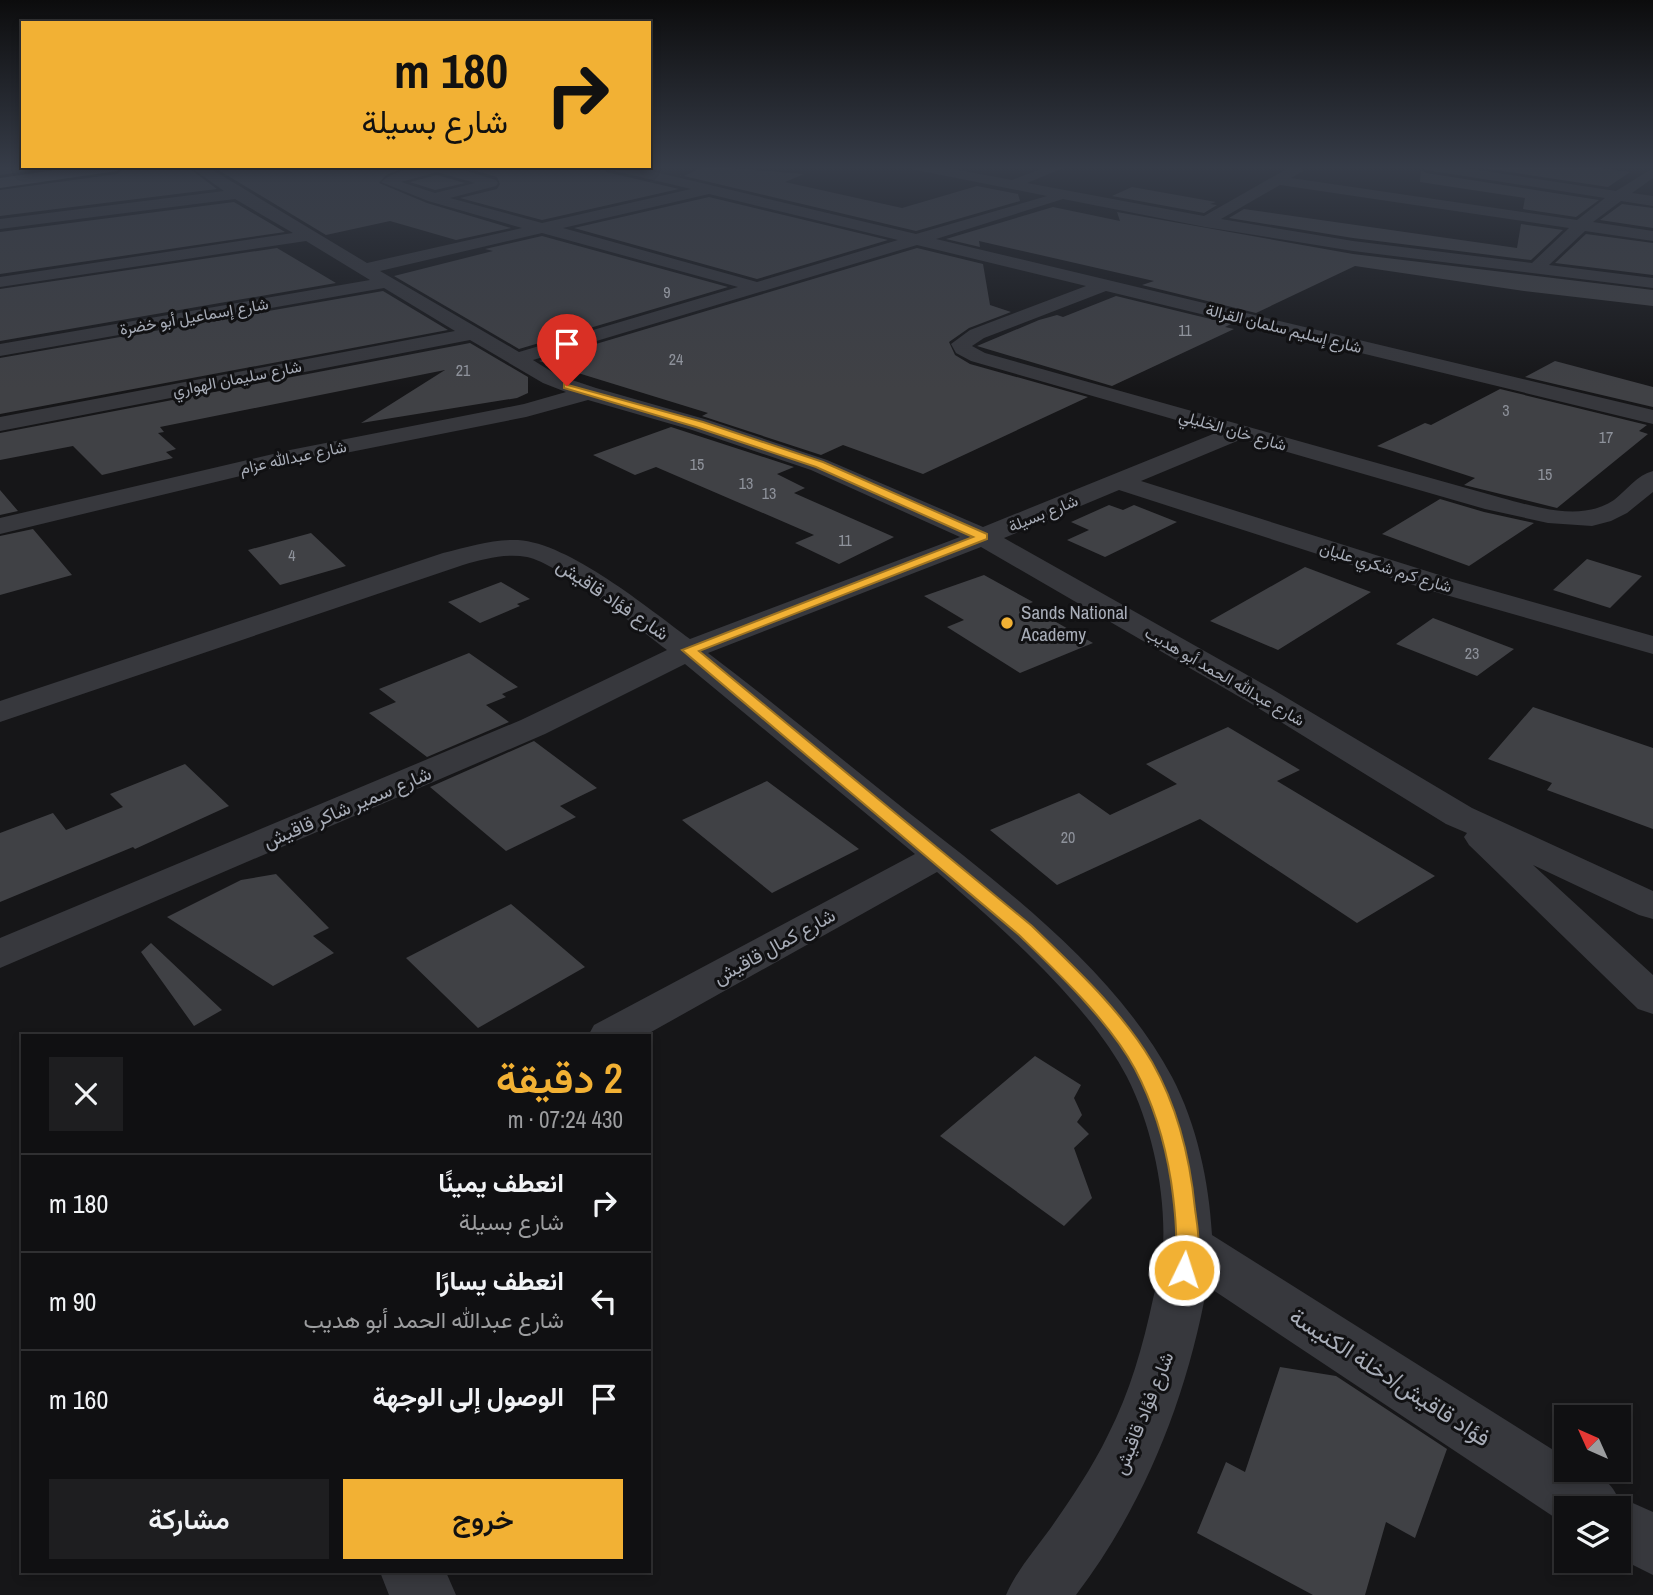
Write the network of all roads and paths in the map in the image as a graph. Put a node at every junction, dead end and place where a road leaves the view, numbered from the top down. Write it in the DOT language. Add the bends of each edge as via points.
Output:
graph roads {
  1 [pos="277,240"];
  2 [pos="315,240"];
  3 [pos="491,240"];
  4 [pos="593,240"];
  5 [pos="907,240"];
  6 [pos="925,240"];
  7 [pos="1331,240"];
  8 [pos="1343,240"];
  9 [pos="1564,240"];
  10 [pos="1538,266"];
  11 [pos="365,269"];
  12 [pos="1653,281"];
  13 [pos="0,282"];
  14 [pos="387,282"];
  15 [pos="1107,284"];
  16 [pos="753,286"];
  17 [pos="473,333"];
  18 [pos="0,350"];
  19 [pos="516,359"];
  20 [pos="588,393"];
  21 [pos="1653,417"];
  22 [pos="0,424"];
  23 [pos="1239,432"];
  24 [pos="1653,478"];
  25 [pos="1120,482"];
  26 [pos="0,526"];
  27 [pos="983,537"];
  28 [pos="1653,645"];
  29 [pos="689,650"];
  30 [pos="0,712"];
  31 [pos="1459,816"];
  32 [pos="939,856"];
  33 [pos="1653,905"];
  34 [pos="0,954"];
  35 [pos="1653,999"];
  36 [pos="613,1034"];
  37 [pos="1188,1246"];
  38 [pos="1574,1496"];
  39 [pos="1631,1532"];
  40 [pos="1653,1545"];
  41 [pos="411,1573"];
  42 [pos="425,1595"];
  43 [pos="1037,1595"];
  1 -- 13 [label="street"];
  2 -- 11 [label="street, شارع عبدالله الحمد أبو هديب"];
  3 -- 11 [label="street"];
  4 -- 16 [label="street"];
  5 -- 16 [label="street"];
  6 -- 15 [label="street, شارع إسليم سلمان القرالة"];
  7 -- 12 [label="street" via="1447,260"];
  8 -- 10 [label="street"];
  9 -- 10 [label="street"];
  10 -- 12 [label="street"];
  11 -- 14 [label="street, شارع عبدالله الحمد أبو هديب"];
  14 -- 17 [label="street, شارع عبدالله الحمد أبو هديب"];
  14 -- 18 [label="street, شارع إسماعيل أبو خضرة"];
  15 -- 21 [label="street, شارع إسليم سلمان القرالة"];
  15 -- 23 [label="street, شارع خان الخليلي" via="977,334 961,344 963,349"];
  16 -- 19 [label="street"];
  17 -- 19 [label="street, شارع عبدالله الحمد أبو هديب"];
  17 -- 22 [label="street, شارع سليمان الهواري"];
  19 -- 20 [label="street, شارع عبدالله الحمد أبو هديب" via="550,379"];
  20 -- 26 [label="street, شارع عبدالله عزام"];
  20 -- 27 [label="street, شارع عبدالله الحمد أبو هديب" via="819,464"];
  23 -- 24 [label="street, شارع خان الخليلي" via="1480,499 1572,517 1610,513"];
  23 -- 25 [label="street, شارع بسيلة"];
  25 -- 27 [label="street, شارع بسيلة"];
  25 -- 28 [label="street, شارع كرم شكري عليان" via="1442,585"];
  27 -- 29 [label="street, شارع بسيلة"];
  27 -- 31 [label="street, شارع عبدالله الحمد أبو هديب" via="1272,702"];
  29 -- 30 [label="street, شارع فؤاد قاقيش" via="542,553 503,549 453,559"];
  29 -- 32 [label="street, شارع فؤاد قاقيش"];
  29 -- 34 [label="street, شارع سمير شاكر قاقيش" via="533,727"];
  31 -- 33 [label="street, شارع عبدالله الحمد أبو هديب"];
  31 -- 35 [label="street, شارع عبدالله الحمد أبو هديب"];
  32 -- 36 [label="street, شارع كمال قاقيش"];
  32 -- 37 [label="street, شارع فؤاد قاقيش" via="1066,970 1143,1065 1167,1117 1182,1181"];
  37 -- 38 [label="street, فؤاد قاقيش/دخلة الكنيسة"];
  37 -- 43 [label="street, شارع فؤاد قاقيش" via="1173,1341 1150,1405 1118,1477 1065,1562"];
  39 -- 40 [label="street"];
  41 -- 42 [label="street"];
}
